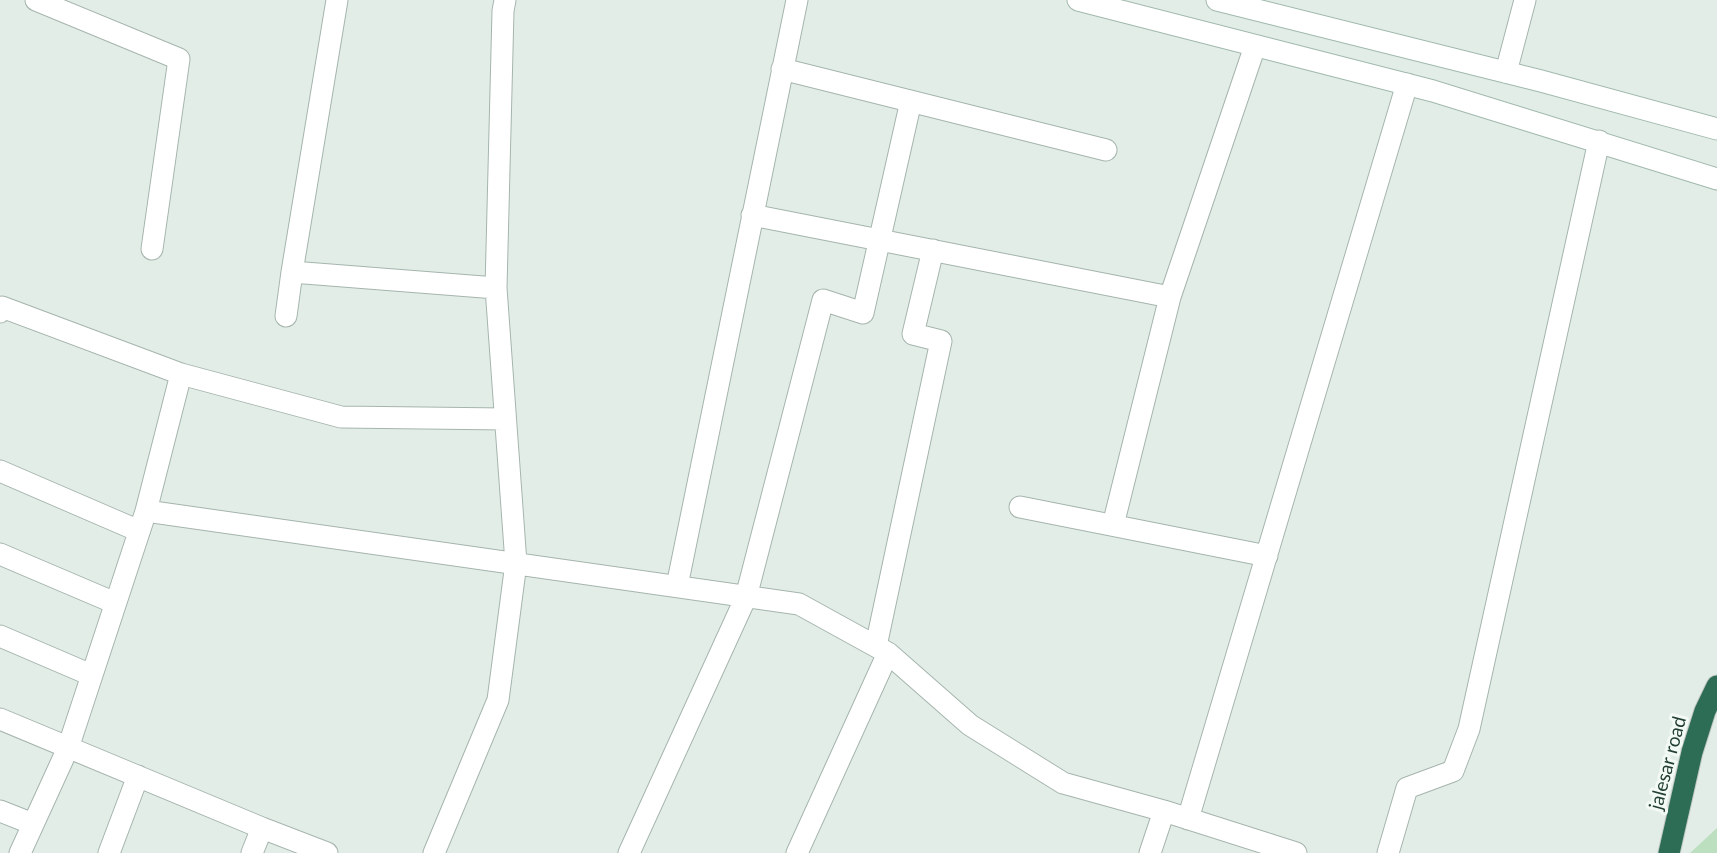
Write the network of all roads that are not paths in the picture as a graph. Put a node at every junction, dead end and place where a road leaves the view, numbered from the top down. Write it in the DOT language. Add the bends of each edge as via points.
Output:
graph roads {
  1 [pos="38,0"];
  2 [pos="337,0"];
  3 [pos="505,0"];
  4 [pos="797,0"];
  5 [pos="1078,0"];
  6 [pos="1217,0"];
  7 [pos="1525,0"];
  8 [pos="1255,46"];
  9 [pos="782,69"];
  10 [pos="1506,72"];
  11 [pos="1407,84"];
  12 [pos="911,101"];
  13 [pos="1717,129"];
  14 [pos="1599,141"];
  15 [pos="1106,150"];
  16 [pos="1717,179"];
  17 [pos="752,215"];
  18 [pos="880,240"];
  19 [pos="152,249"];
  20 [pos="933,250"];
  21 [pos="292,272"];
  22 [pos="496,288"];
  23 [pos="1170,297"];
  24 [pos="0,312"];
  25 [pos="286,317"];
  26 [pos="181,374"];
  27 [pos="505,419"];
  28 [pos="0,471"];
  29 [pos="1020,507"];
  30 [pos="146,511"];
  31 [pos="1113,525"];
  32 [pos="139,531"];
  33 [pos="0,554"];
  34 [pos="1267,556"];
  35 [pos="516,563"];
  36 [pos="677,586"];
  37 [pos="746,597"];
  38 [pos="115,603"];
  39 [pos="0,636"];
  40 [pos="882,650"];
  41 [pos="91,675"];
  42 [pos="1717,686"];
  43 [pos="0,719"];
  44 [pos="68,748"];
  45 [pos="138,776"];
  46 [pos="0,811"];
  47 [pos="1164,811"];
  48 [pos="1188,819"];
  49 [pos="33,824"];
  50 [pos="262,828"];
  51 [pos="804,851"];
  52 [pos="20,853"];
  53 [pos="108,853"];
  54 [pos="251,853"];
  55 [pos="327,853"];
  56 [pos="434,853"];
  57 [pos="629,853"];
  58 [pos="1150,853"];
  59 [pos="1295,853"];
  60 [pos="1388,853"];
  61 [pos="1669,853"];
  1 -- 19 [label="street" via="178,59"];
  2 -- 21 [label="street"];
  3 -- 22 [label="street"];
  4 -- 9 [label="street"];
  5 -- 8 [label="street"];
  6 -- 10 [label="street"];
  7 -- 10 [label="street"];
  8 -- 11 [label="street"];
  8 -- 23 [label="street"];
  9 -- 12 [label="street"];
  9 -- 17 [label="street"];
  10 -- 13 [label="street"];
  11 -- 14 [label="street"];
  11 -- 34 [label="street"];
  12 -- 15 [label="street"];
  12 -- 18 [label="street"];
  14 -- 16 [label="street"];
  14 -- 60 [label="street" via="1469,729 1453,771 1407,788"];
  17 -- 18 [label="street"];
  17 -- 36 [label="street"];
  18 -- 20 [label="street"];
  18 -- 37 [label="street" via="863,313 823,300"];
  20 -- 23 [label="street"];
  20 -- 40 [label="street" via="913,334 942,341"];
  21 -- 22 [label="street"];
  21 -- 25 [label="street"];
  22 -- 27 [label="street"];
  23 -- 31 [label="street"];
  24 -- 26 [label="street" via="2,307"];
  26 -- 27 [label="street" via="341,417"];
  26 -- 30 [label="street"];
  27 -- 35 [label="street"];
  28 -- 32 [label="street"];
  29 -- 31 [label="street"];
  30 -- 32 [label="street"];
  30 -- 35 [label="street"];
  31 -- 34 [label="street"];
  32 -- 38 [label="street"];
  33 -- 38 [label="street"];
  34 -- 48 [label="street"];
  35 -- 36 [label="street"];
  35 -- 56 [label="street" via="498,700"];
  36 -- 37 [label="street"];
  37 -- 40 [label="street" via="799,604"];
  37 -- 57 [label="street"];
  38 -- 41 [label="street"];
  39 -- 41 [label="street"];
  40 -- 47 [label="street" via="970,725 1063,783"];
  40 -- 51 [label="street"];
  41 -- 44 [label="street"];
  42 -- 61 [label="highway, jalesar road" via="1692,752"];
  43 -- 44 [label="street"];
  44 -- 45 [label="street"];
  44 -- 49 [label="street"];
  45 -- 50 [label="street"];
  45 -- 53 [label="street"];
  46 -- 49 [label="street"];
  47 -- 48 [label="street"];
  47 -- 58 [label="street"];
  48 -- 59 [label="street"];
  49 -- 52 [label="street"];
  50 -- 54 [label="street"];
  50 -- 55 [label="street"];
}
